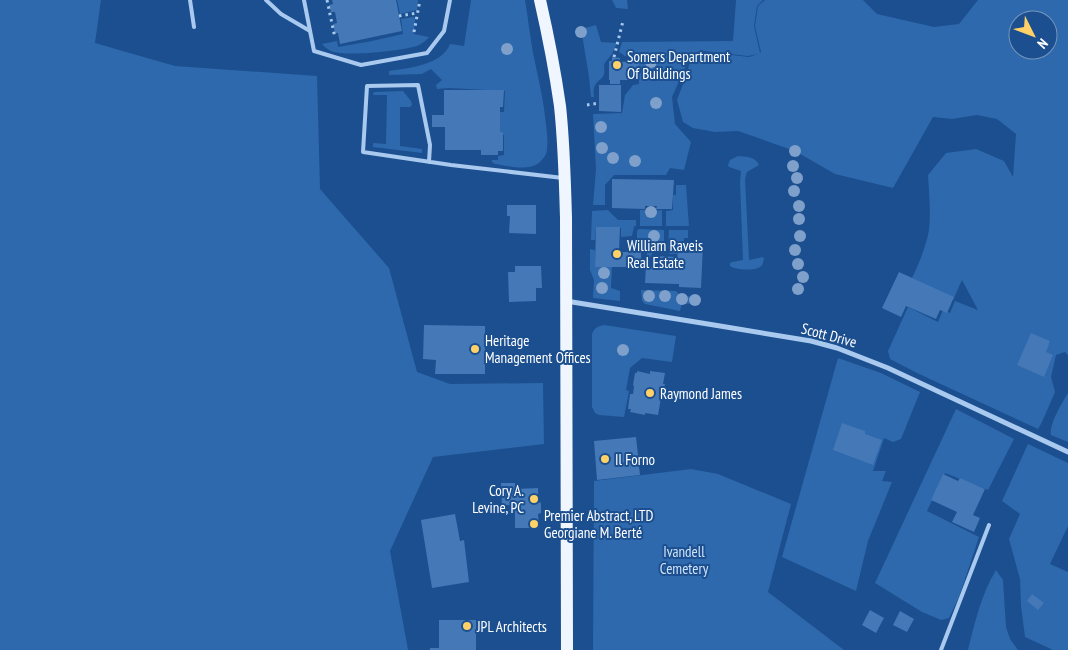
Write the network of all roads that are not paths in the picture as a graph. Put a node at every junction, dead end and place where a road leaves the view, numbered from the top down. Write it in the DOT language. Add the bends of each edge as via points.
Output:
graph roads {
  1 [pos="190,0"];
  2 [pos="266,0"];
  3 [pos="304,0"];
  4 [pos="450,0"];
  5 [pos="540,0"];
  6 [pos="194,27"];
  7 [pos="310,31"];
  8 [pos="429,162"];
  9 [pos="565,178"];
  10 [pos="566,301"];
  11 [pos="1068,452"];
  12 [pos="988,525"];
  13 [pos="567,650"];
  14 [pos="941,650"];
  1 -- 6 [label="lane"];
  2 -- 7 [label="lane" via="281,14"];
  3 -- 7 [label="lane"];
  4 -- 7 [label="lane" via="444,30 428,53 361,65 314,51"];
  5 -- 9 [label="main road" via="560,106"];
  8 -- 8 [label="lane" via="363,152 367,86 418,85 430,145"];
  8 -- 9 [label="lane"];
  9 -- 10 [label="main road"];
  10 -- 11 [label="street, Scott Drive" via="811,341 836,348 888,368"];
  10 -- 13 [label="main road"];
  12 -- 14 [label="lane"];
}
